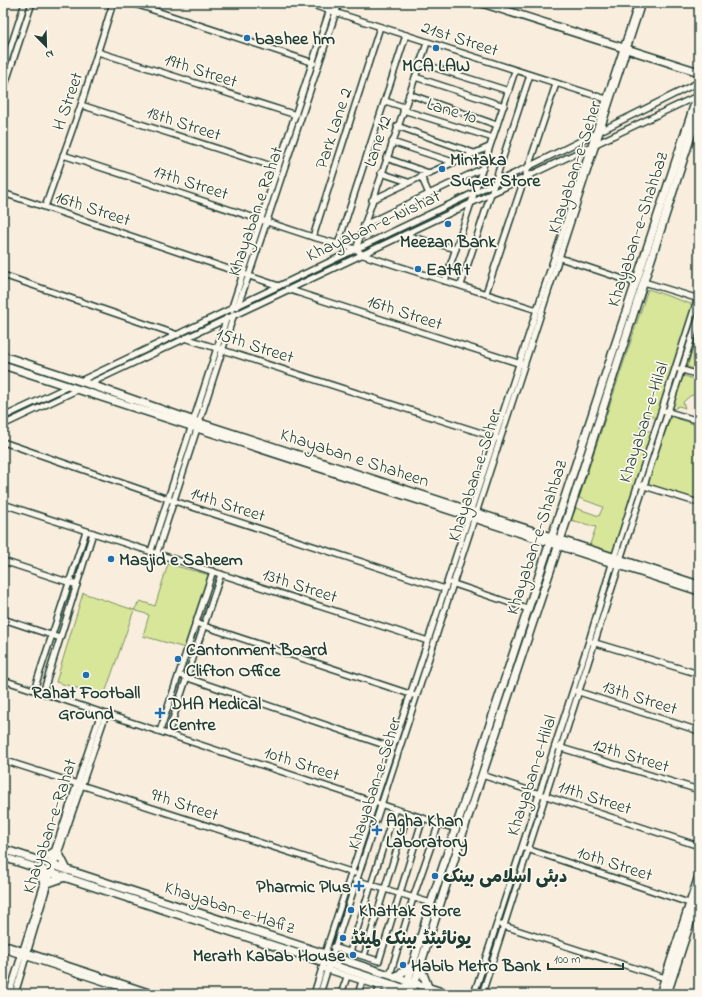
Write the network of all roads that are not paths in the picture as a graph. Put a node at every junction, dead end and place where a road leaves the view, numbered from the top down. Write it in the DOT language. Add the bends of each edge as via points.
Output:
graph roads {
  1 [pos="25,3"];
  2 [pos="32,3"];
  3 [pos="113,3"];
  4 [pos="132,3"];
  5 [pos="306,3"];
  6 [pos="332,3"];
  7 [pos="339,3"];
  8 [pos="482,3"];
  9 [pos="497,3"];
  10 [pos="638,3"];
  11 [pos="642,3"];
  12 [pos="330,11"];
  13 [pos="336,13"];
  14 [pos="380,27"];
  15 [pos="406,35"];
  16 [pos="427,43"];
  17 [pos="625,47"];
  18 [pos="98,52"];
  19 [pos="314,63"];
  20 [pos="420,63"];
  21 [pos="699,67"];
  22 [pos="3,70"];
  23 [pos="515,71"];
  24 [pos="699,72"];
  25 [pos="530,75"];
  26 [pos="415,77"];
  27 [pos="699,82"];
  28 [pos="556,84"];
  29 [pos="3,91"];
  30 [pos="509,91"];
  31 [pos="698,93"];
  32 [pos="409,94"];
  33 [pos="606,99"];
  34 [pos="385,101"];
  35 [pos="81,105"];
  36 [pos="504,106"];
  37 [pos="403,108"];
  38 [pos="699,110"];
  39 [pos="296,115"];
  40 [pos="497,125"];
  41 [pos="397,126"];
  42 [pos="600,131"];
  43 [pos="595,134"];
  44 [pos="493,138"];
  45 [pos="392,142"];
  46 [pos="594,144"];
  47 [pos="490,147"];
  48 [pos="474,153"];
  49 [pos="63,155"];
  50 [pos="386,158"];
  51 [pos="453,162"];
  52 [pos="528,167"];
  53 [pos="278,168"];
  54 [pos="483,168"];
  55 [pos="381,173"];
  56 [pos="428,173"];
  57 [pos="421,176"];
  58 [pos="523,178"];
  59 [pos="408,182"];
  60 [pos="496,183"];
  61 [pos="475,192"];
  62 [pos="3,193"];
  63 [pos="491,193"];
  64 [pos="429,194"];
  65 [pos="372,200"];
  66 [pos="471,203"];
  67 [pos="45,207"];
  68 [pos="261,220"];
  69 [pos="267,222"];
  70 [pos="364,226"];
  71 [pos="405,234"];
  72 [pos="312,237"];
  73 [pos="338,244"];
  74 [pos="356,249"];
  75 [pos="456,249"];
  76 [pos="363,255"];
  77 [pos="557,257"];
  78 [pos="243,273"];
  79 [pos="3,275"];
  80 [pos="249,275"];
  81 [pos="445,281"];
  82 [pos="635,282"];
  83 [pos="644,282"];
  84 [pos="461,285"];
  85 [pos="278,286"];
  86 [pos="289,290"];
  87 [pos="486,293"];
  88 [pos="698,297"];
  89 [pos="237,306"];
  90 [pos="231,309"];
  91 [pos="537,310"];
  92 [pos="234,315"];
  93 [pos="699,316"];
  94 [pos="227,318"];
  95 [pos="177,334"];
  96 [pos="186,338"];
  97 [pos="218,347"];
  98 [pos="223,349"];
  99 [pos="3,356"];
  100 [pos="522,364"];
  101 [pos="3,365"];
  102 [pos="676,368"];
  103 [pos="682,370"];
  104 [pos="699,375"];
  105 [pos="80,381"];
  106 [pos="89,385"];
  107 [pos="67,387"];
  108 [pos="77,390"];
  109 [pos="665,411"];
  110 [pos="3,417"];
  111 [pos="699,421"];
  112 [pos="3,425"];
  113 [pos="196,425"];
  114 [pos="498,438"];
  115 [pos="3,442"];
  116 [pos="638,484"];
  117 [pos="644,486"];
  118 [pos="168,499"];
  119 [pos="176,501"];
  120 [pos="699,503"];
  121 [pos="3,504"];
  122 [pos="473,514"];
  123 [pos="86,531"];
  124 [pos="93,533"];
  125 [pos="560,539"];
  126 [pos="551,540"];
  127 [pos="558,547"];
  128 [pos="151,551"];
  129 [pos="157,553"];
  130 [pos="3,561"];
  131 [pos="616,562"];
  132 [pos="213,571"];
  133 [pos="221,574"];
  134 [pos="69,583"];
  135 [pos="450,583"];
  136 [pos="699,584"];
  137 [pos="77,585"];
  138 [pos="445,589"];
  139 [pos="699,591"];
  140 [pos="528,608"];
  141 [pos="3,619"];
  142 [pos="195,623"];
  143 [pos="204,626"];
  144 [pos="52,636"];
  145 [pos="60,638"];
  146 [pos="428,641"];
  147 [pos="589,641"];
  148 [pos="595,643"];
  149 [pos="699,674"];
  150 [pos="179,675"];
  151 [pos="187,678"];
  152 [pos="3,680"];
  153 [pos="34,690"];
  154 [pos="576,691"];
  155 [pos="43,693"];
  156 [pos="410,694"];
  157 [pos="416,696"];
  158 [pos="103,713"];
  159 [pos="160,731"];
  160 [pos="699,731"];
  161 [pos="168,734"];
  162 [pos="555,746"];
  163 [pos="393,748"];
  164 [pos="561,748"];
  165 [pos="3,760"];
  166 [pos="482,775"];
  167 [pos="80,784"];
  168 [pos="699,790"];
  169 [pos="539,794"];
  170 [pos="545,796"];
  171 [pos="375,801"];
  172 [pos="382,804"];
  173 [pos="395,809"];
  174 [pos="408,813"];
  175 [pos="423,818"];
  176 [pos="439,823"];
  177 [pos="456,829"];
  178 [pos="699,846"];
  179 [pos="3,848"];
  180 [pos="522,848"];
  181 [pos="528,850"];
  182 [pos="56,853"];
  183 [pos="3,857"];
  184 [pos="40,860"];
  185 [pos="39,868"];
  186 [pos="51,869"];
  187 [pos="68,870"];
  188 [pos="352,873"];
  189 [pos="358,875"];
  190 [pos="699,876"];
  191 [pos="65,877"];
  192 [pos="350,879"];
  193 [pos="357,881"];
  194 [pos="46,884"];
  195 [pos="372,885"];
  196 [pos="386,889"];
  197 [pos="400,894"];
  198 [pos="699,895"];
  199 [pos="413,898"];
  200 [pos="431,903"];
  201 [pos="695,905"];
  202 [pos="190,910"];
  203 [pos="187,918"];
  204 [pos="497,923"];
  205 [pos="503,925"];
  206 [pos="3,944"];
  207 [pos="328,945"];
  208 [pos="335,948"];
  209 [pos="3,949"];
  210 [pos="350,952"];
  211 [pos="24,954"];
  212 [pos="364,956"];
  213 [pos="327,962"];
  214 [pos="416,966"];
  215 [pos="393,976"];
  216 [pos="347,977"];
  217 [pos="665,978"];
  218 [pos="366,980"];
  219 [pos="412,982"];
  220 [pos="380,987"];
  221 [pos="428,987"];
  222 [pos="403,991"];
  223 [pos="9,994"];
  224 [pos="15,994"];
  225 [pos="141,994"];
  226 [pos="156,994"];
  227 [pos="314,994"];
  228 [pos="320,994"];
  229 [pos="341,994"];
  230 [pos="358,994"];
  231 [pos="377,994"];
  232 [pos="421,994"];
  233 [pos="448,994"];
  234 [pos="474,994"];
  235 [pos="482,994"];
  236 [pos="660,994"];
  237 [pos="667,994"];
  1 -- 22 [label="street"];
  2 -- 29 [label="street"];
  3 -- 18 [label="street, H Street"];
  4 -- 19 [label="street"];
  5 -- 12 [label="street, 21st Street"];
  6 -- 12 [label="street, Khayaban e Rahat"];
  7 -- 13 [label="street, Khayaban e Rahat"];
  8 -- 17 [label="main road"];
  9 -- 17 [label="main road"];
  10 -- 17 [label="street, Khayaban-e-Seher"];
  11 -- 17 [label="street, Khayaban-e-Seher"];
  12 -- 13 [label="street, 21st Street"];
  12 -- 19 [label="street, Khayaban e Rahat"];
  13 -- 14 [label="street, 21st Street"];
  13 -- 69 [label="street, Khayaban e Rahat"];
  14 -- 15 [label="street, 21st Street"];
  14 -- 72 [label="street, Park Lane 2"];
  15 -- 16 [label="street, 21st Street"];
  15 -- 34 [label="street"];
  16 -- 20 [label="street, Lane 12"];
  16 -- 23 [label="street, 21st Street"];
  17 -- 21 [label="main road"];
  17 -- 24 [label="main road"];
  17 -- 33 [label="street, Khayaban-e-Seher"];
  17 -- 42 [label="street, Khayaban-e-Seher"];
  18 -- 35 [label="street, H Street"];
  18 -- 39 [label="street, 19th Street"];
  19 -- 39 [label="street, Khayaban e Rahat"];
  20 -- 26 [label="street, Lane 12"];
  20 -- 30 [label="street"];
  23 -- 25 [label="street, 21st Street"];
  23 -- 30 [label="street"];
  25 -- 28 [label="street, 21st Street"];
  25 -- 60 [label="street"];
  26 -- 32 [label="street, Lane 12"];
  26 -- 36 [label="street"];
  27 -- 42 [label="street, Khayaban-e-Nishat"];
  28 -- 33 [label="street, 21st Street"];
  28 -- 52 [label="street"];
  30 -- 36 [label="street"];
  31 -- 46 [label="street, Khayaban-e-Nishat"];
  31 -- 82 [label="main road, Khayaban-e-Shahbaz"];
  32 -- 37 [label="street, Lane 12"];
  32 -- 40 [label="street"];
  33 -- 43 [label="street, Khayaban-e-Seher"];
  34 -- 37 [label="street, Lane 10"];
  34 -- 73 [label="street"];
  35 -- 49 [label="street, H Street"];
  35 -- 53 [label="street, 18th Street"];
  36 -- 40 [label="street"];
  37 -- 41 [label="street, Lane 12"];
  37 -- 44 [label="street, Lane 10"];
  38 -- 83 [label="main road, Khayaban-e-Shahbaz"];
  39 -- 53 [label="street, Khayaban e Rahat"];
  40 -- 44 [label="street"];
  41 -- 45 [label="street, Lane 12"];
  41 -- 48 [label="street"];
  42 -- 43 [label="street, Khayaban-e-Nishat"];
  42 -- 46 [label="street, Khayaban-e-Seher"];
  43 -- 46 [label="street, Khayaban-e-Seher"];
  43 -- 52 [label="street, Khayaban-e-Nishat"];
  44 -- 47 [label="street"];
  45 -- 50 [label="street, Lane 12"];
  45 -- 51 [label="street"];
  46 -- 58 [label="street, Khayaban-e-Nishat"];
  46 -- 77 [label="street, Khayaban-e-Seher"];
  47 -- 48 [label="street"];
  47 -- 54 [label="street"];
  48 -- 51 [label="street"];
  49 -- 67 [label="street, H Street"];
  49 -- 68 [label="street, 17th Street"];
  50 -- 55 [label="street, Lane 12"];
  50 -- 56 [label="street"];
  51 -- 56 [label="street"];
  52 -- 58 [label="street"];
  52 -- 60 [label="street, Khayaban-e-Nishat"];
  53 -- 68 [label="street, Khayaban e Rahat"];
  54 -- 61 [label="street"];
  54 -- 64 [label="street"];
  55 -- 59 [label="street"];
  55 -- 65 [label="street, Lane 12"];
  56 -- 57 [label="street"];
  57 -- 59 [label="street"];
  57 -- 64 [label="street"];
  58 -- 63 [label="street, Khayaban-e-Nishat"];
  58 -- 87 [label="street"];
  59 -- 65 [label="street"];
  60 -- 61 [label="street, Khayaban-e-Nishat"];
  60 -- 63 [label="street"];
  61 -- 66 [label="street"];
  61 -- 74 [label="street, Khayaban-e-Nishat"];
  62 -- 67 [label="street, 16th Street"];
  63 -- 66 [label="street, Khayaban-e-Nishat"];
  63 -- 84 [label="street"];
  64 -- 70 [label="street"];
  65 -- 70 [label="street, Lane 12"];
  66 -- 71 [label="street, Khayaban-e-Nishat"];
  66 -- 75 [label="street"];
  67 -- 78 [label="street, 16th Street"];
  68 -- 69 [label="street, 17th Street"];
  68 -- 78 [label="street, Khayaban e Rahat"];
  69 -- 72 [label="street, 17th Street"];
  69 -- 80 [label="street, Khayaban e Rahat"];
  70 -- 74 [label="street, Lane 12"];
  71 -- 75 [label="street"];
  71 -- 76 [label="street, Khayaban-e-Nishat"];
  72 -- 73 [label="street, 17th Street"];
  73 -- 74 [label="street, 17th Street"];
  74 -- 76 [label="street, 17th Street"];
  74 -- 85 [label="street, Khayaban-e-Nishat"];
  75 -- 81 [label="street"];
  76 -- 81 [label="street, 17th Street"];
  76 -- 86 [label="street, Khayaban-e-Nishat"];
  77 -- 82 [label="street"];
  77 -- 91 [label="street, Khayaban-e-Seher"];
  77 -- 100 [label="street, Khayaban-e-Seher"];
  78 -- 80 [label="street, 16th Street"];
  78 -- 90 [label="street, Khayaban e Rahat"];
  79 -- 95 [label="street, 15th Street"];
  80 -- 85 [label="street, 16th Street"];
  80 -- 89 [label="street, Khayaban e Rahat"];
  81 -- 84 [label="street, 17th Street"];
  82 -- 126 [label="main road, Khayaban-e-Shahbaz"];
  83 -- 88 [label="street"];
  83 -- 125 [label="main road, Khayaban-e-Shahbaz"];
  84 -- 87 [label="street, 17th Street"];
  85 -- 86 [label="street, 16th Street"];
  85 -- 89 [label="street, Khayaban-e-Nishat"];
  86 -- 92 [label="street, Khayaban-e-Nishat"];
  86 -- 100 [label="street, 16th Street"];
  87 -- 91 [label="street, 17th Street"];
  88 -- 102 [label="street, Khayaban-e-Hilal"];
  89 -- 90 [label="street, Khayaban-e-Nishat"];
  89 -- 92 [label="street, Khayaban e Rahat"];
  90 -- 94 [label="street, Khayaban e Rahat"];
  90 -- 95 [label="street, Khayaban-e-Nishat"];
  91 -- 100 [label="street, Khayaban-e-Seher"];
  92 -- 94 [label="street, Khayaban-e-Nishat"];
  92 -- 98 [label="street, Khayaban e Rahat"];
  93 -- 103 [label="street"];
  94 -- 96 [label="street, Khayaban-e-Nishat"];
  94 -- 97 [label="street, Khayaban e Rahat"];
  95 -- 96 [label="street, 15th Street"];
  95 -- 105 [label="street, Khayaban-e-Nishat"];
  96 -- 97 [label="street, 15th Street"];
  96 -- 106 [label="street, Khayaban-e-Nishat"];
  97 -- 98 [label="street, 15th Street"];
  97 -- 113 [label="street, Khayaban e Rahat"];
  98 -- 113 [label="street, Khayaban e Rahat"];
  98 -- 114 [label="street, 15th Street"];
  99 -- 105 [label="main road, Khayaban e Shaheen"];
  100 -- 114 [label="street, Khayaban-e-Seher"];
  101 -- 107 [label="main road, Khayaban e Shaheen"];
  102 -- 103 [label="street"];
  102 -- 109 [label="street, Khayaban-e-Hilal"];
  103 -- 104 [label="street"];
  103 -- 109 [label="street"];
  105 -- 106 [label="main road, Khayaban e Shaheen"];
  106 -- 113 [label="main road, Khayaban e Shaheen"];
  107 -- 108 [label="main road, Khayaban e Shaheen"];
  107 -- 110 [label="street"];
  108 -- 112 [label="street"];
  108 -- 113 [label="main road, Khayaban e Shaheen"];
  109 -- 111 [label="street"];
  109 -- 116 [label="street, Khayaban-e-Hilal"];
  109 -- 117 [label="street"];
  113 -- 118 [label="street"];
  113 -- 119 [label="street"];
  113 -- 122 [label="main road, Khayaban e Shaheen"];
  114 -- 122 [label="street, Khayaban-e-Seher"];
  115 -- 118 [label="street, 14th Street"];
  116 -- 117 [label="street"];
  116 -- 131 [label="street, Khayaban-e-Hilal"];
  117 -- 120 [label="street"];
  117 -- 131 [label="street"];
  118 -- 119 [label="street, 14th Street"];
  118 -- 128 [label="street"];
  119 -- 129 [label="street"];
  119 -- 138 [label="street, 14th Street"];
  121 -- 123 [label="street, 13th Street"];
  122 -- 126 [label="main road, Khayaban e Shaheen"];
  122 -- 135 [label="street, Khayaban-e-Seher"];
  123 -- 124 [label="street, 13th Street"];
  123 -- 134 [label="street"];
  124 -- 128 [label="street, 13th Street"];
  124 -- 137 [label="street"];
  125 -- 126 [label="main road, Khayaban e Shaheen"];
  125 -- 127 [label="main road, Khayaban-e-Shahbaz"];
  125 -- 131 [label="main road, Khayaban e Shaheen"];
  126 -- 127 [label="main road, Khayaban e Shaheen"];
  126 -- 140 [label="main road, Khayaban-e-Shahbaz"];
  127 -- 131 [label="main road, Khayaban e Shaheen"];
  127 -- 166 [label="main road, Khayaban-e-Shahbaz"];
  128 -- 129 [label="street, 13th Street"];
  129 -- 132 [label="street, 13th Street"];
  130 -- 134 [label="street"];
  131 -- 136 [label="main road, Khayaban e Shaheen"];
  131 -- 139 [label="main road, Khayaban e Shaheen"];
  131 -- 147 [label="street, Khayaban-e-Hilal"];
  131 -- 148 [label="street"];
  132 -- 133 [label="street, 13th Street"];
  132 -- 142 [label="street"];
  133 -- 143 [label="street"];
  133 -- 146 [label="street, 13th Street"];
  134 -- 137 [label="street"];
  134 -- 144 [label="street"];
  135 -- 138 [label="street, Khayaban-e-Seher"];
  135 -- 140 [label="street"];
  135 -- 157 [label="street, Khayaban-e-Seher"];
  137 -- 145 [label="street"];
  138 -- 146 [label="street, Khayaban-e-Seher"];
  140 -- 177 [label="main road, Khayaban-e-Shahbaz"];
  141 -- 144 [label="street"];
  142 -- 143 [label="street"];
  142 -- 150 [label="street"];
  143 -- 151 [label="street"];
  143 -- 156 [label="street"];
  144 -- 145 [label="street"];
  144 -- 153 [label="street"];
  145 -- 155 [label="street"];
  146 -- 156 [label="street, Khayaban-e-Seher"];
  147 -- 148 [label="street"];
  147 -- 154 [label="street, Khayaban-e-Hilal"];
  148 -- 149 [label="street"];
  148 -- 154 [label="street"];
  150 -- 151 [label="street"];
  150 -- 159 [label="street"];
  151 -- 161 [label="street"];
  151 -- 163 [label="street"];
  152 -- 153 [label="street, 10th Street"];
  153 -- 155 [label="street, 10th Street"];
  154 -- 160 [label="street, 13th Street"];
  154 -- 162 [label="street, Khayaban-e-Hilal"];
  154 -- 164 [label="street"];
  155 -- 158 [label="street, 10th Street"];
  156 -- 157 [label="street"];
  156 -- 163 [label="street, Khayaban-e-Seher"];
  157 -- 172 [label="street, Khayaban-e-Seher"];
  158 -- 159 [label="street, 10th Street"];
  158 -- 167 [label="street, Khayaban-e-Rahat"];
  159 -- 161 [label="street, 10th Street"];
  161 -- 171 [label="street, 10th Street"];
  162 -- 164 [label="street, 12th Street"];
  162 -- 169 [label="street, Khayaban-e-Hilal"];
  163 -- 171 [label="street, Khayaban-e-Seher"];
  164 -- 168 [label="street, 12th Street"];
  164 -- 170 [label="street"];
  165 -- 167 [label="street, 9th Street"];
  166 -- 169 [label="street, 11th Street"];
  166 -- 214 [label="main road, Khayaban-e-Shahbaz"];
  167 -- 182 [label="street, Khayaban-e-Rahat"];
  167 -- 188 [label="street, 9th Street"];
  169 -- 170 [label="street, 11th Street"];
  169 -- 180 [label="street, Khayaban-e-Hilal"];
  170 -- 178 [label="street, 11th Street"];
  170 -- 181 [label="street"];
  171 -- 172 [label="street, 10th Street"];
  171 -- 188 [label="street, Khayaban-e-Seher"];
  172 -- 173 [label="street, 10th Street"];
  172 -- 189 [label="street, Khayaban-e-Seher"];
  173 -- 174 [label="street, 10th Street"];
  173 -- 195 [label="street"];
  174 -- 175 [label="street, 10th Street"];
  174 -- 196 [label="street"];
  175 -- 176 [label="street, 10th Street"];
  175 -- 197 [label="street"];
  176 -- 177 [label="street, 10th Street"];
  176 -- 199 [label="street"];
  177 -- 200 [label="main road, Khayaban-e-Shahbaz"];
  179 -- 184 [label="main road, Khayaban-e-Hafiz"];
  180 -- 181 [label="street, 10th Street"];
  180 -- 204 [label="street, Khayaban-e-Hilal"];
  181 -- 201 [label="street, 10th Street"];
  181 -- 205 [label="street"];
  182 -- 184 [label="main road"];
  182 -- 186 [label="street, Khayaban-e-Rahat"];
  182 -- 187 [label="main road"];
  183 -- 185 [label="main road, Khayaban-e-Hafiz"];
  184 -- 186 [label="main road, Khayaban-e-Hafiz"];
  185 -- 186 [label="main road, Khayaban-e-Hafiz"];
  185 -- 194 [label="main road"];
  186 -- 187 [label="main road, Khayaban-e-Hafiz"];
  186 -- 191 [label="main road, Khayaban-e-Hafiz"];
  186 -- 194 [label="street, Khayaban-e-Rahat"];
  187 -- 202 [label="main road, Khayaban-e-Hafiz"];
  188 -- 189 [label="street, 9th Street"];
  188 -- 192 [label="street, Khayaban-e-Seher"];
  189 -- 193 [label="street, Khayaban-e-Seher"];
  190 -- 201 [label="main road"];
  191 -- 194 [label="main road"];
  191 -- 203 [label="main road, Khayaban-e-Hafiz"];
  192 -- 193 [label="street"];
  192 -- 207 [label="street, Khayaban-e-Seher"];
  193 -- 195 [label="street"];
  193 -- 208 [label="street, Khayaban-e-Seher"];
  194 -- 211 [label="street, Khayaban-e-Rahat"];
  195 -- 196 [label="street"];
  195 -- 210 [label="street"];
  196 -- 197 [label="street"];
  196 -- 212 [label="street"];
  197 -- 199 [label="street"];
  197 -- 212 [label="street" via="379,961"];
  198 -- 201 [label="main road"];
  199 -- 200 [label="street"];
  199 -- 215 [label="street"];
  200 -- 214 [label="main road, Khayaban-e-Shahbaz"];
  201 -- 217 [label="main road"];
  201 -- 237 [label="main road"];
  202 -- 203 [label="main road"];
  202 -- 213 [label="main road, Khayaban-e-Hafiz"];
  203 -- 213 [label="main road, Khayaban-e-Hafiz"];
  204 -- 205 [label="street"];
  204 -- 234 [label="street, Khayaban-e-Hilal"];
  205 -- 217 [label="street"];
  205 -- 235 [label="street"];
  206 -- 211 [label="street"];
  207 -- 208 [label="street"];
  207 -- 213 [label="street, Khayaban-e-Seher"];
  208 -- 210 [label="street"];
  208 -- 213 [label="street, Khayaban-e-Seher"];
  209 -- 211 [label="street"];
  210 -- 212 [label="street"];
  211 -- 223 [label="street, Khayaban-e-Rahat"];
  211 -- 224 [label="street, Khayaban-e-Rahat"];
  211 -- 225 [label="street"];
  211 -- 226 [label="street"];
  213 -- 215 [label="main road, Khayaban-e-Hafiz"];
  213 -- 216 [label="street"];
  213 -- 218 [label="main road, Khayaban-e-Hafiz"];
  213 -- 227 [label="street, Khayaban-e-Seher"];
  213 -- 228 [label="street"];
  214 -- 215 [label="main road"];
  214 -- 219 [label="main road, Khayaban-e-Shahbaz"];
  214 -- 221 [label="main road"];
  215 -- 219 [label="main road, Khayaban-e-Hafiz"];
  216 -- 218 [label="street"];
  216 -- 229 [label="street"];
  217 -- 236 [label="main road"];
  218 -- 220 [label="street"];
  218 -- 222 [label="main road, Khayaban-e-Hafiz"];
  218 -- 230 [label="street"];
  219 -- 221 [label="main road, Khayaban-e-Hafiz"];
  219 -- 222 [label="main road, Khayaban-e-Shahbaz"];
  220 -- 222 [label="street"];
  220 -- 231 [label="street"];
  221 -- 233 [label="main road, Khayaban-e-Hafiz"];
  222 -- 232 [label="main road, Khayaban-e-Hafiz"];
}
